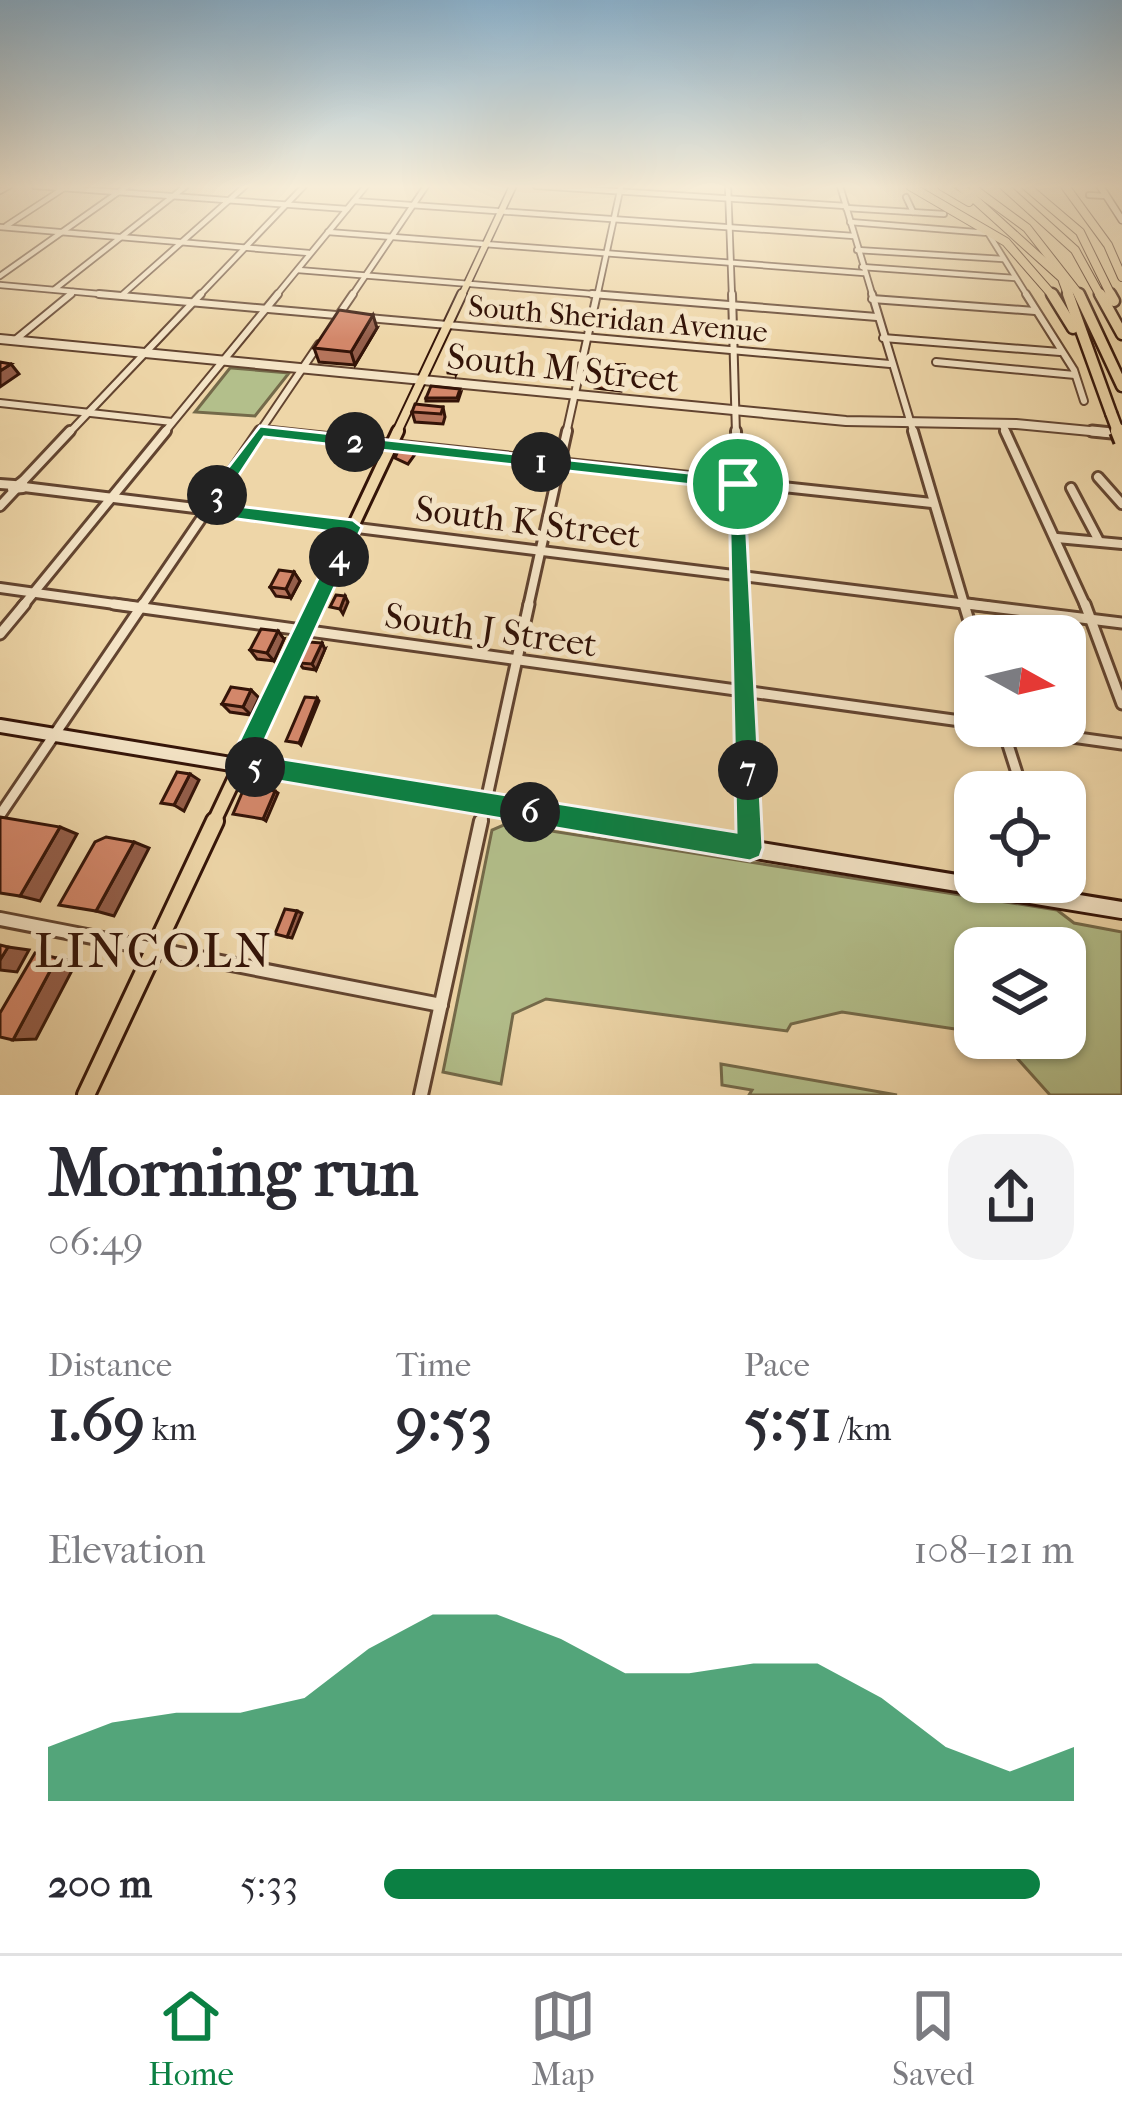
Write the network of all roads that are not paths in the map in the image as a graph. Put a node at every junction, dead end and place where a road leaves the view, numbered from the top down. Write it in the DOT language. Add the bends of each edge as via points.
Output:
graph roads {
  1 [pos="56,237"];
  2 [pos="122,237"];
  3 [pos="123,237"];
  4 [pos="188,237"];
  5 [pos="255,237"];
  6 [pos="324,237"];
  7 [pos="391,237"];
  8 [pos="392,237"];
  9 [pos="488,237"];
  10 [pos="610,237"];
  11 [pos="730,237"];
  12 [pos="854,237"];
  13 [pos="989,237"];
  14 [pos="999,237"];
  15 [pos="1014,237"];
  16 [pos="1021,237"];
  17 [pos="1038,237"];
  18 [pos="1050,237"];
  19 [pos="1060,237"];
  20 [pos="1080,237"];
  21 [pos="1091,237"];
  22 [pos="1101,237"];
  23 [pos="182,242"];
  24 [pos="485,244"];
  25 [pos="244,248"];
  26 [pos="857,250"];
  27 [pos="311,254"];
  28 [pos="606,254"];
  29 [pos="1005,260"];
  30 [pos="730,263"];
  31 [pos="298,270"];
  32 [pos="863,270"];
  33 [pos="1102,272"];
  34 [pos="365,275"];
  35 [pos="1122,277"];
  36 [pos="1016,278"];
  37 [pos="0,281"];
  38 [pos="467,284"];
  39 [pos="54,290"];
  40 [pos="73,292"];
  41 [pos="597,294"];
  42 [pos="121,296"];
  43 [pos="872,299"];
  44 [pos="192,302"];
  45 [pos="731,305"];
  46 [pos="266,308"];
  47 [pos="1036,311"];
  48 [pos="1075,312"];
  49 [pos="339,315"];
  50 [pos="877,317"];
  51 [pos="1096,320"];
  52 [pos="1122,322"];
  53 [pos="448,325"];
  54 [pos="1122,334"];
  55 [pos="587,337"];
  56 [pos="883,338"];
  57 [pos="0,339"];
  58 [pos="1083,339"];
  59 [pos="15,340"];
  60 [pos="733,350"];
  61 [pos="0,352"];
  62 [pos="1061,352"];
  63 [pos="146,353"];
  64 [pos="224,360"];
  65 [pos="937,362"];
  66 [pos="890,364"];
  67 [pos="302,369"];
  68 [pos="1075,375"];
  69 [pos="422,380"];
  70 [pos="1122,386"];
  71 [pos="575,395"];
  72 [pos="1084,401"];
  73 [pos="0,403"];
  74 [pos="735,411"];
  75 [pos="89,413"];
  76 [pos="174,422"];
  77 [pos="908,423"];
  78 [pos="1002,424"];
  79 [pos="260,431"];
  80 [pos="1122,437"];
  81 [pos="391,446"];
  82 [pos="560,464"];
  83 [pos="1098,477"];
  84 [pos="0,484"];
  85 [pos="738,484"];
  86 [pos="19,486"];
  87 [pos="1072,488"];
  88 [pos="112,497"];
  89 [pos="932,503"];
  90 [pos="1122,504"];
  91 [pos="0,506"];
  92 [pos="208,509"];
  93 [pos="353,527"];
  94 [pos="1055,538"];
  95 [pos="1100,542"];
  96 [pos="1122,544"];
  97 [pos="541,550"];
  98 [pos="741,574"];
  99 [pos="0,588"];
  100 [pos="34,593"];
  101 [pos="964,603"];
  102 [pos="140,608"];
  103 [pos="967,615"];
  104 [pos="1092,620"];
  105 [pos="1122,623"];
  106 [pos="304,630"];
  107 [pos="0,634"];
  108 [pos="517,659"];
  109 [pos="745,691"];
  110 [pos="1122,704"];
  111 [pos="954,721"];
  112 [pos="0,726"];
  113 [pos="55,734"];
  114 [pos="1086,739"];
  115 [pos="1122,744"];
  116 [pos="241,765"];
  117 [pos="485,804"];
  118 [pos="0,815"];
  119 [pos="750,848"];
  120 [pos="954,876"];
  121 [pos="1086,899"];
  122 [pos="1122,910"];
  123 [pos="0,919"];
  124 [pos="154,949"];
  125 [pos="441,1005"];
  126 [pos="86,1095"];
  127 [pos="421,1095"];
  1 -- 37 [label="street"];
  2 -- 39 [label="street"];
  3 -- 23 [label="street"];
  4 -- 23 [label="street"];
  5 -- 25 [label="street"];
  6 -- 27 [label="street"];
  7 -- 34 [label="street"];
  8 -- 24 [label="street"];
  9 -- 24 [label="main road"];
  10 -- 28 [label="street"];
  11 -- 30 [label="street"];
  12 -- 26 [label="street"];
  13 -- 29 [label="street"];
  14 -- 58 [label="highway" via="1053,288"];
  15 -- 48 [label="highway"];
  16 -- 48 [label="highway" via="1051,264"];
  17 -- 51 [label="highway"];
  18 -- 51 [label="highway" via="1079,267 1096,298"];
  19 -- 54 [label="highway"];
  20 -- 33 [label="highway"];
  21 -- 33 [label="highway"];
  22 -- 35 [label="highway"];
  23 -- 25 [label="street"];
  23 -- 42 [label="street"];
  24 -- 28 [label="street"];
  24 -- 38 [label="main road"];
  25 -- 27 [label="street"];
  25 -- 44 [label="street"];
  26 -- 29 [label="street"];
  26 -- 32 [label="street"];
  27 -- 31 [label="street"];
  28 -- 30 [label="street"];
  28 -- 41 [label="street"];
  29 -- 36 [label="street"];
  30 -- 32 [label="street"];
  30 -- 45 [label="street"];
  31 -- 34 [label="street"];
  31 -- 46 [label="street"];
  32 -- 36 [label="street"];
  32 -- 43 [label="street"];
  33 -- 52 [label="highway"];
  34 -- 38 [label="street"];
  34 -- 49 [label="street"];
  36 -- 47 [label="street"];
  37 -- 39 [label="street, South Sheridan Avenue"];
  38 -- 41 [label="street"];
  38 -- 53 [label="main road"];
  39 -- 40 [label="street, South Sheridan Avenue"];
  40 -- 42 [label="street, South Sheridan Avenue"];
  40 -- 59 [label="street"];
  41 -- 45 [label="street"];
  41 -- 55 [label="street"];
  42 -- 44 [label="street, South Sheridan Avenue"];
  43 -- 47 [label="street"];
  43 -- 50 [label="street"];
  44 -- 46 [label="street, South Sheridan Avenue"];
  44 -- 63 [label="street"];
  45 -- 50 [label="street"];
  45 -- 60 [label="street"];
  46 -- 49 [label="street, South Sheridan Avenue"];
  46 -- 64 [label="street"];
  47 -- 62 [label="street"];
  48 -- 58 [label="highway"];
  49 -- 53 [label="street, South Sheridan Avenue"];
  49 -- 67 [label="street"];
  50 -- 56 [label="street"];
  51 -- 70 [label="highway"];
  53 -- 55 [label="street, South Sheridan Avenue"];
  53 -- 69 [label="main road"];
  55 -- 60 [label="street, South Sheridan Avenue"];
  55 -- 71 [label="street"];
  56 -- 62 [label="street"];
  56 -- 66 [label="street"];
  57 -- 59 [label="street, South M Street"];
  58 -- 80 [label="highway, bridge"];
  59 -- 61 [label="street"];
  59 -- 63 [label="street, South M Street"];
  60 -- 66 [label="street, South Sheridan Avenue"];
  60 -- 74 [label="street"];
  62 -- 68 [label="street"];
  63 -- 64 [label="street, South M Street"];
  63 -- 75 [label="street"];
  64 -- 67 [label="street, South M Street"];
  64 -- 76 [label="street"];
  65 -- 68 [label="street"];
  66 -- 77 [label="street"];
  67 -- 69 [label="street, South M Street"];
  67 -- 79 [label="street"];
  68 -- 72 [label="street"];
  69 -- 71 [label="street, South M Street"];
  69 -- 81 [label="main road"];
  71 -- 74 [label="street, South M Street"];
  71 -- 82 [label="street"];
  73 -- 75 [label="street"];
  74 -- 77 [label="street, South M Street"];
  74 -- 85 [label="street"];
  75 -- 76 [label="street"];
  75 -- 86 [label="street"];
  76 -- 88 [label="street"];
  77 -- 78 [label="street, South M Street"];
  77 -- 89 [label="street"];
  78 -- 80 [label="street, South M Street"];
  78 -- 94 [label="street"];
  79 -- 81 [label="street"];
  79 -- 92 [label="street"];
  81 -- 82 [label="street"];
  81 -- 93 [label="main road"];
  82 -- 85 [label="street"];
  82 -- 97 [label="street"];
  83 -- 90 [label="street"];
  84 -- 86 [label="street, South K Street"];
  85 -- 89 [label="street"];
  85 -- 98 [label="street"];
  86 -- 88 [label="street, South K Street"];
  86 -- 91 [label="street"];
  87 -- 95 [label="street"];
  88 -- 92 [label="street, South K Street"];
  88 -- 100 [label="street"];
  89 -- 101 [label="street"];
  92 -- 93 [label="street, South K Street"];
  92 -- 102 [label="street"];
  93 -- 97 [label="street, South K Street"];
  93 -- 106 [label="main road"];
  94 -- 95 [label="street"];
  94 -- 104 [label="street"];
  95 -- 96 [label="street"];
  97 -- 98 [label="street, South K Street"];
  97 -- 108 [label="street"];
  98 -- 101 [label="street, South K Street"];
  98 -- 109 [label="street"];
  99 -- 100 [label="street, South J Street"];
  100 -- 102 [label="street, South J Street"];
  100 -- 107 [label="street"];
  101 -- 103 [label="street"];
  101 -- 104 [label="street, South K Street"];
  102 -- 106 [label="street, South J Street"];
  102 -- 113 [label="street"];
  104 -- 105 [label="street, South K Street"];
  104 -- 110 [label="street"];
  106 -- 108 [label="street, South J Street"];
  106 -- 116 [label="main road"];
  108 -- 109 [label="street, South J Street"];
  108 -- 117 [label="street"];
  109 -- 111 [label="street, South J Street"];
  109 -- 119 [label="street"];
  112 -- 113 [label="main road"];
  113 -- 116 [label="main road"];
  113 -- 118 [label="street"];
  114 -- 115 [label="street"];
  116 -- 117 [label="main road"];
  116 -- 124 [label="main road"];
  117 -- 119 [label="main road"];
  117 -- 125 [label="street"];
  119 -- 120 [label="main road"];
  121 -- 122 [label="main road"];
  123 -- 124 [label="street"];
  124 -- 125 [label="street"];
  124 -- 126 [label="main road"];
  125 -- 127 [label="street"];
}
